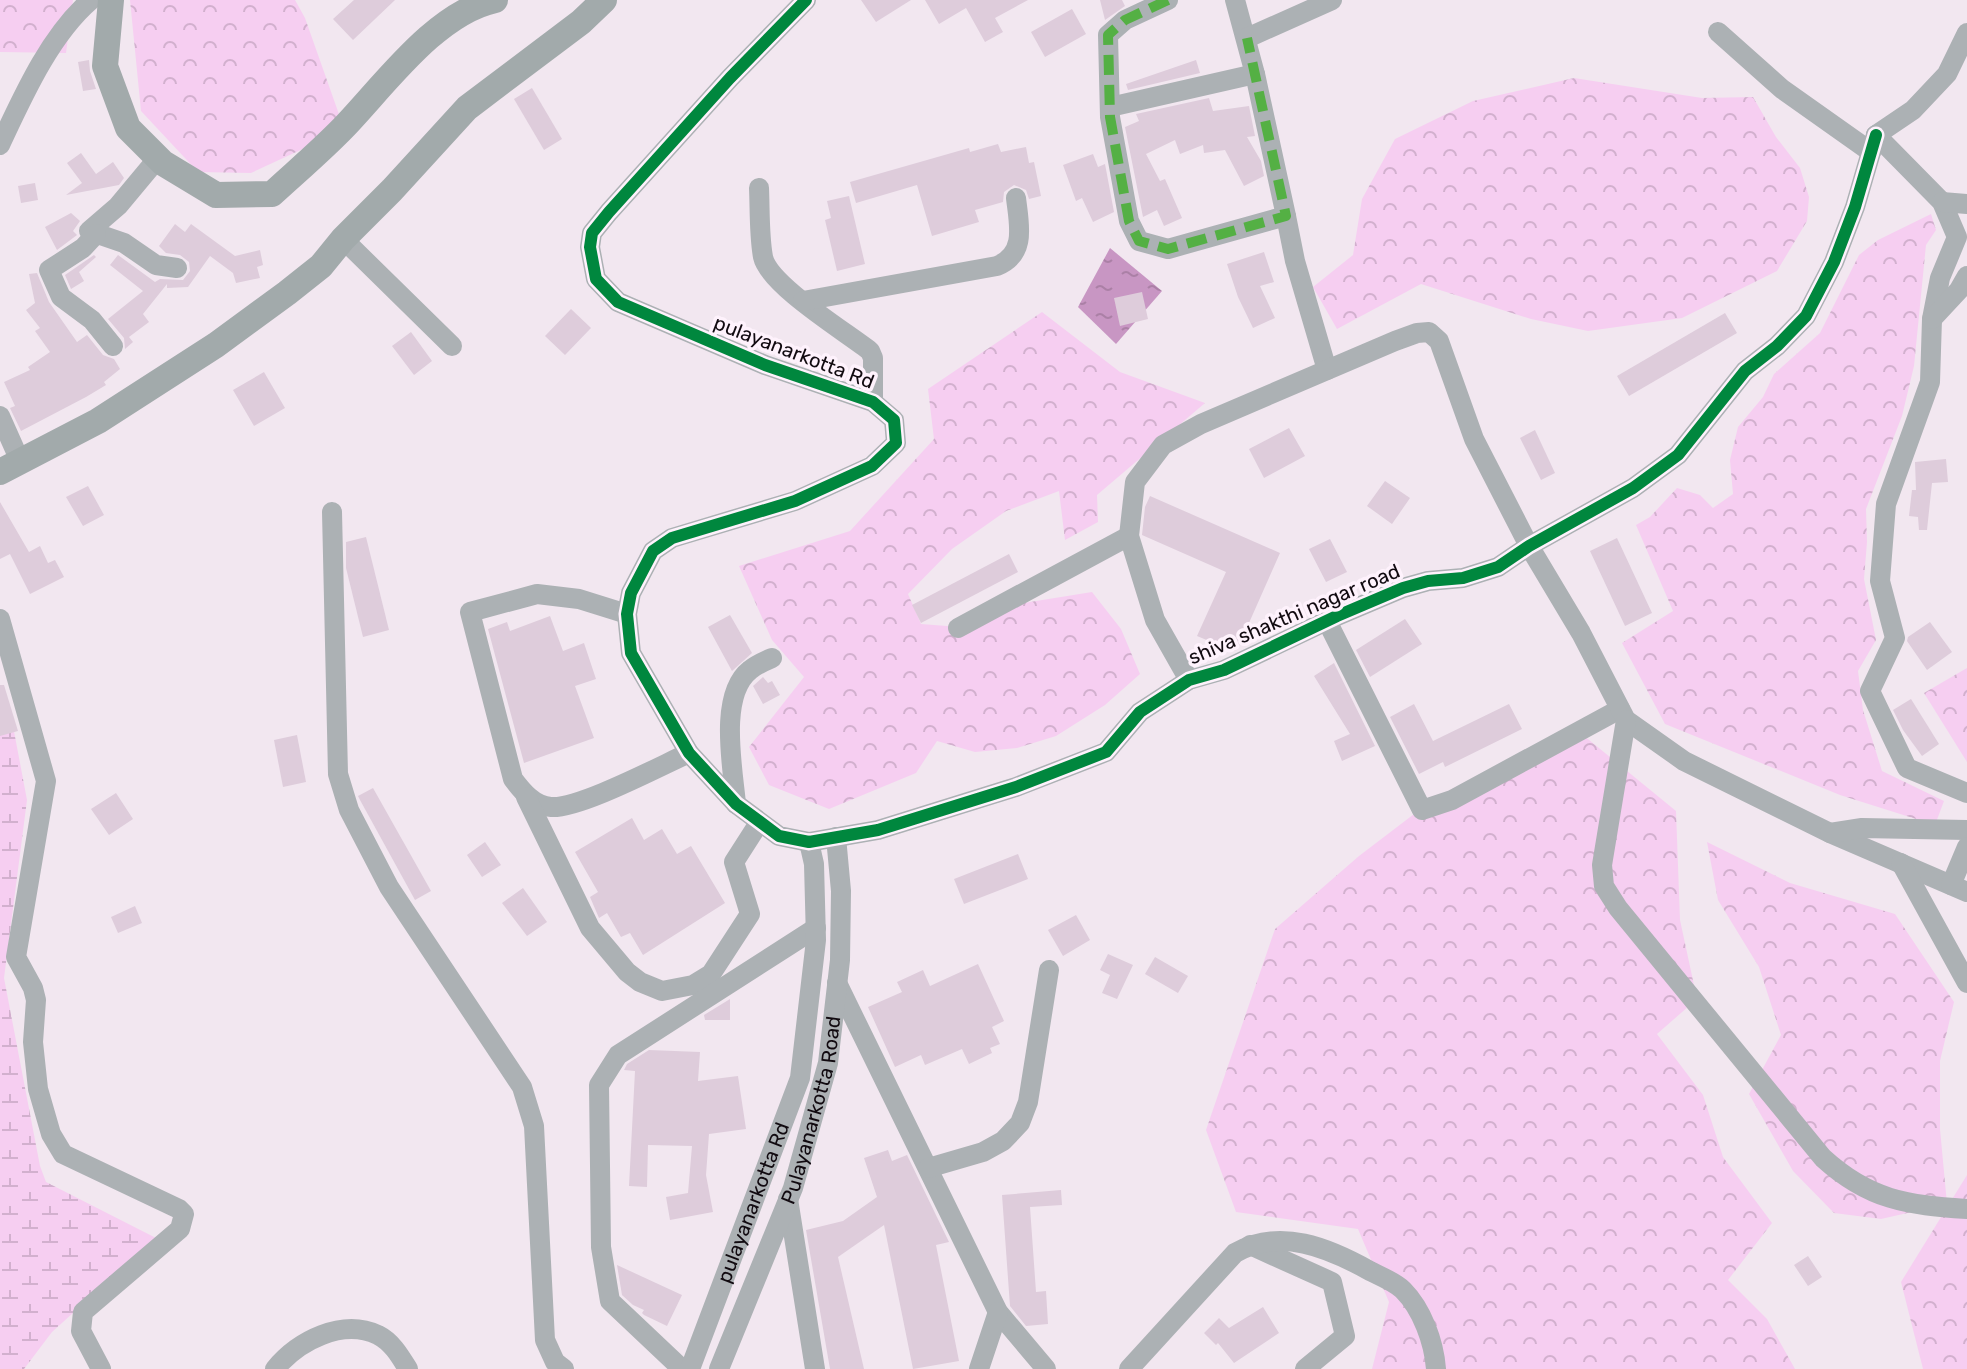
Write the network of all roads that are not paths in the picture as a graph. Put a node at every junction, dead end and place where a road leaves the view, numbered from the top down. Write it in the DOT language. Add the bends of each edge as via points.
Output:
graph roads {
  1 [pos="91,0"];
  2 [pos="111,0"];
  3 [pos="604,0"];
  4 [pos="806,0"];
  5 [pos="1168,0"];
  6 [pos="1235,0"];
  7 [pos="1332,0"];
  8 [pos="480,2"];
  9 [pos="1718,32"];
  10 [pos="1967,33"];
  11 [pos="1247,38"];
  12 [pos="1255,74"];
  13 [pos="1110,107"];
  14 [pos="1873,143"];
  15 [pos="0,145"];
  16 [pos="158,158"];
  17 [pos="759,188"];
  18 [pos="1016,198"];
  19 [pos="1942,202"];
  20 [pos="1967,204"];
  21 [pos="1286,216"];
  22 [pos="96,234"];
  23 [pos="343,239"];
  24 [pos="177,268"];
  25 [pos="1967,276"];
  26 [pos="803,301"];
  27 [pos="1932,319"];
  28 [pos="113,346"];
  29 [pos="452,346"];
  30 [pos="1327,370"];
  31 [pos="873,402"];
  32 [pos="0,416"];
  33 [pos="10,466"];
  34 [pos="332,512"];
  35 [pos="1129,536"];
  36 [pos="1529,546"];
  37 [pos="627,614"];
  38 [pos="0,619"];
  39 [pos="1327,621"];
  40 [pos="958,628"];
  41 [pos="772,658"];
  42 [pos="1189,680"];
  43 [pos="1623,714"];
  44 [pos="689,753"];
  45 [pos="1967,793"];
  46 [pos="526,797"];
  47 [pos="736,804"];
  48 [pos="759,823"];
  49 [pos="1967,830"];
  50 [pos="1830,833"];
  51 [pos="836,837"];
  52 [pos="809,842"];
  53 [pos="1967,847"];
  54 [pos="1901,863"];
  55 [pos="1959,888"];
  56 [pos="816,934"];
  57 [pos="1049,970"];
  58 [pos="1967,983"];
  59 [pos="838,984"];
  60 [pos="928,1168"];
  61 [pos="788,1199"];
  62 [pos="1967,1209"];
  63 [pos="1250,1245"];
  64 [pos="998,1312"];
  65 [pos="554,1367"];
  66 [pos="101,1369"];
  67 [pos="275,1369"];
  68 [pos="408,1369"];
  69 [pos="682,1369"];
  70 [pos="690,1369"];
  71 [pos="719,1369"];
  72 [pos="815,1369"];
  73 [pos="979,1369"];
  74 [pos="1046,1369"];
  75 [pos="1129,1369"];
  76 [pos="1305,1369"];
  77 [pos="1436,1369"];
  1 -- 15 [label="street" via="73,16 25,92"];
  2 -- 16 [label="main road" via="105,66 128,128"];
  3 -- 23 [label="main road" via="467,108"];
  4 -- 31 [label="street, pulayanarkotta Rd" via="609,212 592,233 590,247 596,279 618,302 765,365"];
  5 -- 13 [label="street" via="1125,20 1108,35"];
  6 -- 11 [label="street"];
  7 -- 11 [label="street"];
  8 -- 16 [label="main road" via="439,30 272,194 216,195"];
  9 -- 14 [label="street" via="1782,89"];
  10 -- 14 [label="street" via="1947,74"];
  11 -- 12 [label="street"];
  12 -- 13 [label="street"];
  12 -- 21 [label="street"];
  13 -- 21 [label="street" via="1129,221 1139,241 1168,249"];
  14 -- 19 [label="street"];
  14 -- 36 [label="street, shiva shakthi nagar road" via="1834,262 1806,316 1745,371 1678,455 1633,488"];
  16 -- 22 [label="street" via="89,231"];
  17 -- 26 [label="street" via="763,259"];
  18 -- 26 [label="street" via="1020,235 1006,262"];
  19 -- 20 [label="street"];
  19 -- 27 [label="street" via="1957,237 1940,278"];
  21 -- 30 [label="street"];
  22 -- 24 [label="street" via="124,243 156,265"];
  22 -- 28 [label="street" via="49,270 61,297 92,320"];
  23 -- 29 [label="street"];
  23 -- 33 [label="main road" via="321,266 216,345 98,421"];
  25 -- 27 [label="street"];
  26 -- 31 [label="street" via="870,351"];
  27 -- 45 [label="street" via="1930,382 1886,504 1880,581 1895,638 1870,691 1907,768"];
  30 -- 35 [label="street" via="1163,445 1135,482"];
  30 -- 36 [label="street" via="1429,332 1439,341 1474,439"];
  31 -- 37 [label="street, pulayanarkotta Rd" via="894,420 896,443 872,466 795,501 672,538 653,551 631,593"];
  32 -- 33 [label="street"];
  34 -- 65 [label="street" via="338,774 349,810 389,887 522,1087 534,1126 545,1340"];
  35 -- 40 [label="street"];
  35 -- 42 [label="street" via="1155,620"];
  36 -- 39 [label="street, shiva shakthi nagar road" via="1498,567 1403,588"];
  36 -- 43 [label="street"];
  37 -- 44 [label="street, pulayanarkotta Rd" via="631,653"];
  37 -- 46 [label="street" via="579,599 537,594 470,612 513,779"];
  38 -- 66 [label="street" via="46,781 16,957 36,1000 36,1073 51,1134 63,1154 184,1214 180,1229 83,1312 81,1331"];
  39 -- 42 [label="street, shiva shakthi nagar road" via="1224,670"];
  39 -- 43 [label="street" via="1422,810"];
  41 -- 47 [label="street" via="749,671 731,705"];
  42 -- 51 [label="street, shiva shakthi nagar road" via="1140,712 1106,752 921,817"];
  43 -- 50 [label="street" via="1684,761"];
  43 -- 62 [label="street" via="1602,865 1604,886 1618,908 1841,1175 1866,1191 1920,1206"];
  44 -- 46 [label="street" via="584,801 550,807"];
  44 -- 47 [label="street, pulayanarkotta Rd"];
  46 -- 48 [label="street" via="590,928 627,972 662,991 693,985 711,974 750,914 734,862"];
  47 -- 48 [label="street, pulayanarkotta Rd"];
  48 -- 52 [label="street, pulayanarkotta Rd" via="779,836"];
  49 -- 50 [label="street" via="1862,828"];
  50 -- 54 [label="street"];
  51 -- 52 [label="street, pulayanarkotta Rd"];
  51 -- 59 [label="street, Pulayanarkotta Road" via="841,891"];
  52 -- 56 [label="street, pulayanarkotta Rd"];
  53 -- 55 [label="street"];
  54 -- 55 [label="street"];
  54 -- 58 [label="street"];
  56 -- 59 [label="street"];
  56 -- 69 [label="street" via="618,1055 599,1085 601,1247 610,1301"];
  56 -- 70 [label="street, pulayanarkotta Rd" via="800,1078"];
  57 -- 60 [label="street" via="1020,1123 983,1152"];
  59 -- 60 [label="street"];
  59 -- 61 [label="street, Pulayanarkotta Road" via="828,1063"];
  60 -- 64 [label="street"];
  61 -- 71 [label="street, Pulayanarkotta Road"];
  61 -- 72 [label="street"];
  63 -- 75 [label="street" via="1235,1253"];
  63 -- 76 [label="street" via="1332,1282 1345,1336"];
  63 -- 77 [label="street" via="1276,1240 1337,1252 1402,1288 1434,1348"];
  64 -- 73 [label="street"];
  64 -- 74 [label="street"];
  67 -- 68 [label="street" via="317,1337 351,1329 379,1336"];
}
